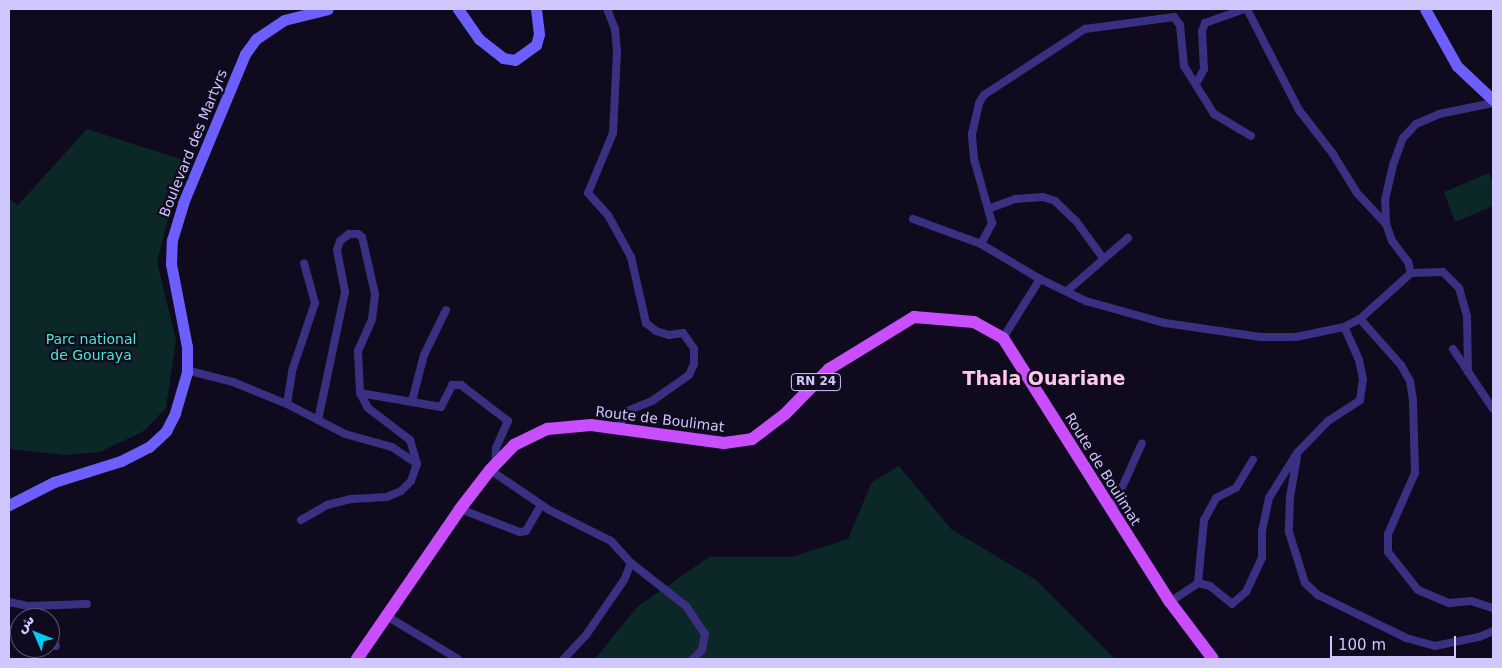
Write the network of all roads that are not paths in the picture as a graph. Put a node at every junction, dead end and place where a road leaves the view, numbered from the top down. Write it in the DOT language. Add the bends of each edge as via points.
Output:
graph roads {
  1 [pos="328,9"];
  2 [pos="458,9"];
  3 [pos="536,9"];
  4 [pos="607,9"];
  5 [pos="1246,9"];
  6 [pos="1425,9"];
  7 [pos="1197,82"];
  8 [pos="1493,101"];
  9 [pos="1252,136"];
  10 [pos="988,209"];
  11 [pos="913,219"];
  12 [pos="1386,224"];
  13 [pos="1128,238"];
  14 [pos="981,244"];
  15 [pos="1102,258"];
  16 [pos="304,263"];
  17 [pos="1411,273"];
  18 [pos="1040,280"];
  19 [pos="1067,291"];
  20 [pos="446,310"];
  21 [pos="1360,319"];
  22 [pos="1344,327"];
  23 [pos="1003,338"];
  24 [pos="1453,349"];
  25 [pos="186,371"];
  26 [pos="1468,372"];
  27 [pos="360,393"];
  28 [pos="412,401"];
  29 [pos="287,404"];
  30 [pos="1493,409"];
  31 [pos="318,420"];
  32 [pos="618,430"];
  33 [pos="1142,442"];
  34 [pos="1297,453"];
  35 [pos="1254,460"];
  36 [pos="417,464"];
  37 [pos="492,467"];
  38 [pos="9,505"];
  39 [pos="541,505"];
  40 [pos="460,509"];
  41 [pos="1112,510"];
  42 [pos="301,520"];
  43 [pos="631,563"];
  44 [pos="1198,583"];
  45 [pos="9,602"];
  46 [pos="1170,602"];
  47 [pos="87,604"];
  48 [pos="1493,608"];
  49 [pos="385,615"];
  50 [pos="1493,631"];
  51 [pos="357,659"];
  52 [pos="458,659"];
  53 [pos="564,659"];
  54 [pos="693,659"];
  55 [pos="1213,659"];
  1 -- 25 [label="main road, Boulevard des Martyrs" via="284,20 256,39 245,54 183,203 172,240 171,264 187,347"];
  2 -- 3 [label="main road" via="479,39 503,58 515,60 536,45 539,34"];
  4 -- 32 [label="street" via="615,29 617,52 613,133 588,193 608,215 626,244 639,285 646,323 669,335 683,333 694,349 694,364 689,375 652,401 625,412"];
  5 -- 7 [label="street" via="1205,24 1202,31 1204,69"];
  5 -- 12 [label="street" via="1299,110 1333,154 1357,193"];
  6 -- 8 [label="main road" via="1457,66"];
  7 -- 9 [label="street" via="1221,120"];
  7 -- 10 [label="street" via="1184,66 1180,24 1174,17 1085,28 984,95 979,103 972,134 974,159"];
  8 -- 12 [label="street" via="1439,114 1416,124 1403,138 1385,200"];
  10 -- 14 [label="street" via="992,223"];
  10 -- 15 [label="street" via="1015,199 1043,197 1054,201 1076,221"];
  11 -- 14 [label="street"];
  12 -- 17 [label="street"];
  13 -- 15 [label="street"];
  14 -- 18 [label="street"];
  15 -- 19 [label="street"];
  16 -- 29 [label="street" via="315,303 293,368"];
  17 -- 21 [label="street"];
  17 -- 26 [label="street" via="1444,272 1459,288 1467,316"];
  18 -- 19 [label="street"];
  18 -- 23 [label="street"];
  19 -- 22 [label="street" via="1086,301 1165,323 1261,337 1296,336"];
  20 -- 28 [label="street" via="424,355"];
  21 -- 22 [label="street"];
  21 -- 48 [label="street" via="1400,365 1410,381 1413,400 1415,473 1388,534 1388,552 1418,590 1449,603 1471,602"];
  22 -- 34 [label="street" via="1363,379 1360,400 1328,421"];
  23 -- 32 [label="main road, Route de Boulimat / RN 24" via="974,322 914,317 829,369 785,414 752,439 724,442"];
  23 -- 41 [label="main road, Route de Boulimat / RN 24"];
  24 -- 26 [label="street"];
  25 -- 29 [label="street" via="233,382"];
  25 -- 38 [label="main road, Boulevard des Martyrs" via="175,413 166,431 149,447 121,461 54,482"];
  26 -- 30 [label="street"];
  27 -- 28 [label="street"];
  27 -- 31 [label="street" via="358,351 372,319 375,294 362,237 349,234 340,241 336,250 345,292"];
  27 -- 36 [label="street" via="368,408 410,440"];
  28 -- 37 [label="street" via="441,407 456,383 506,417 508,421"];
  29 -- 31 [label="street"];
  31 -- 36 [label="street" via="345,434 392,447"];
  32 -- 37 [label="main road, Route de Boulimat / RN 24" via="592,425 547,429 514,445"];
  33 -- 41 [label="street"];
  34 -- 44 [label="street" via="1269,498 1262,531 1262,558 1246,592 1232,604 1210,586"];
  34 -- 50 [label="street" via="1290,497 1289,532 1305,583 1318,595 1406,638 1434,646 1480,637"];
  35 -- 44 [label="street" via="1236,488 1216,498 1204,520"];
  36 -- 42 [label="street" via="411,481 401,491 387,497 327,505"];
  37 -- 39 [label="street"];
  37 -- 40 [label="main road, Route de Boulimat / RN 24"];
  39 -- 40 [label="street" via="526,531 520,532"];
  39 -- 43 [label="street" via="584,530 611,541"];
  40 -- 49 [label="main road, Route de Boulimat / RN 24"];
  41 -- 46 [label="main road, Route de Boulimat / RN 24"];
  43 -- 53 [label="street" via="624,580 586,636"];
  43 -- 54 [label="street" via="686,606 705,634 702,650"];
  44 -- 46 [label="street"];
  45 -- 47 [label="street" via="28,606"];
  46 -- 55 [label="main road, Route de Boulimat / RN 24"];
  49 -- 51 [label="main road, Route de Boulimat / RN 24"];
  49 -- 52 [label="street"];
}
